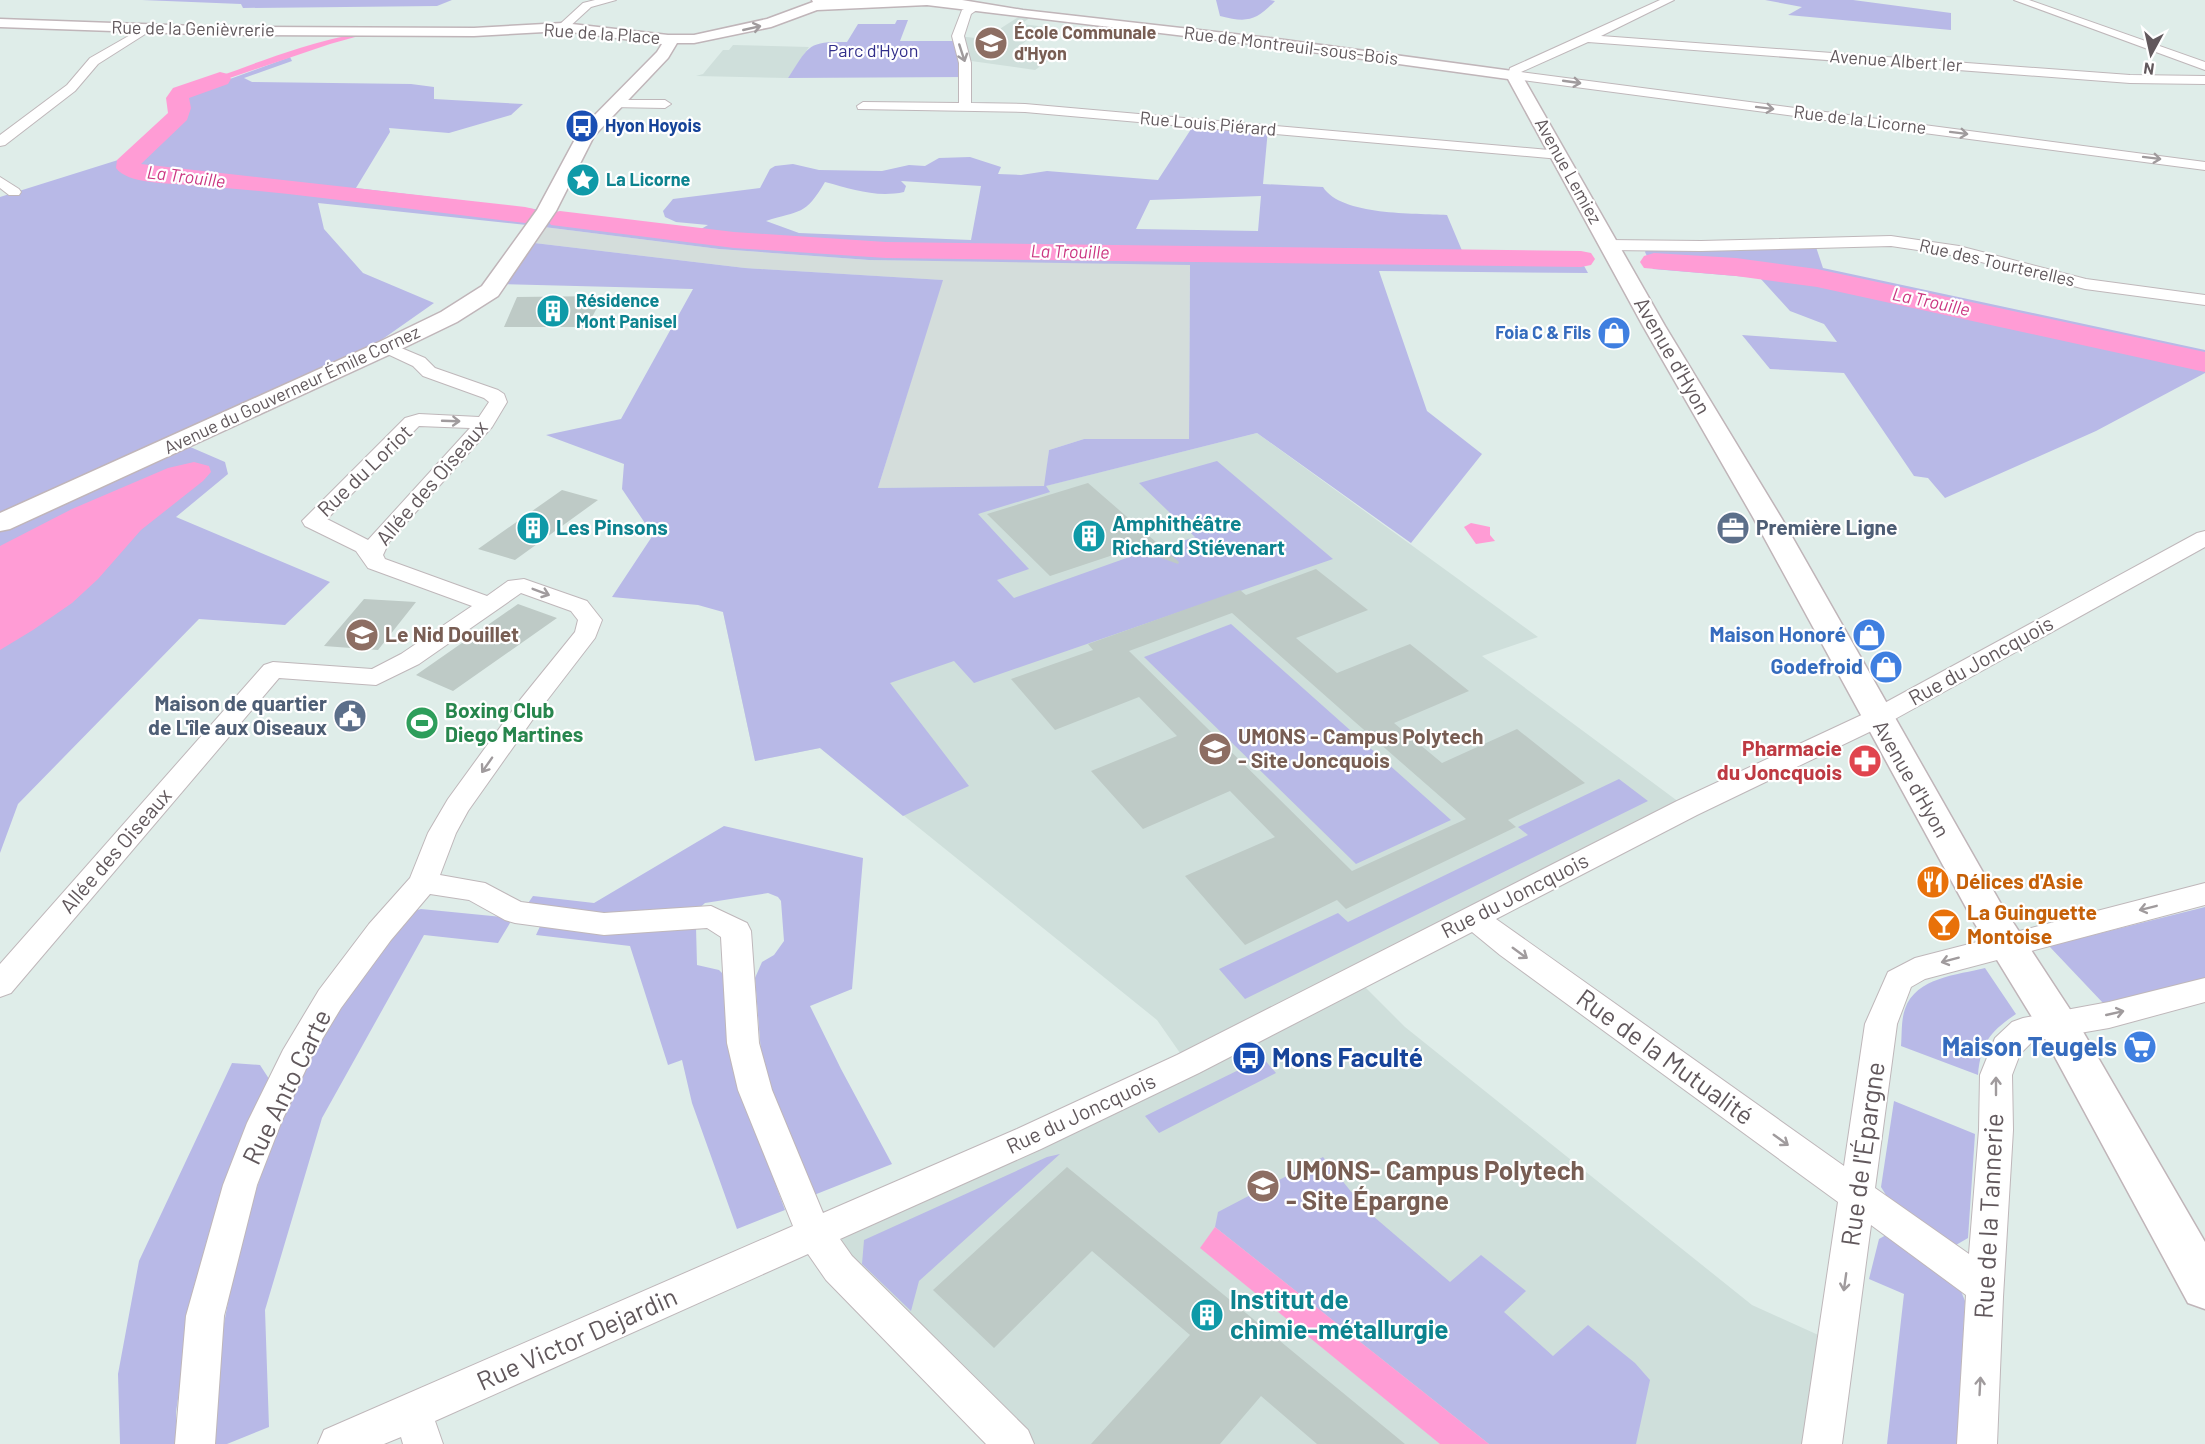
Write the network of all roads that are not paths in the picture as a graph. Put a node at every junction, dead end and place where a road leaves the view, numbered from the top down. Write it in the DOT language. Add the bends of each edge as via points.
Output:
graph roads {
  1 [pos="607,0"];
  2 [pos="926,0"];
  3 [pos="1669,0"];
  4 [pos="2019,0"];
  5 [pos="900,1"];
  6 [pos="958,2"];
  7 [pos="2055,2"];
  8 [pos="819,3"];
  9 [pos="2031,4"];
  10 [pos="0,23"];
  11 [pos="563,27"];
  12 [pos="146,29"];
  13 [pos="386,30"];
  14 [pos="1587,38"];
  15 [pos="666,47"];
  16 [pos="2205,66"];
  17 [pos="1514,75"];
  18 [pos="2205,80"];
  19 [pos="615,104"];
  20 [pos="665,104"];
  21 [pos="863,106"];
  22 [pos="965,107"];
  23 [pos="0,142"];
  24 [pos="1560,155"];
  25 [pos="2205,166"];
  26 [pos="0,181"];
  27 [pos="14,192"];
  28 [pos="1608,245"];
  29 [pos="1621,269"];
  30 [pos="2205,300"];
  31 [pos="387,347"];
  32 [pos="485,423"];
  33 [pos="0,522"];
  34 [pos="2205,538"];
  35 [pos="372,555"];
  36 [pos="490,604"];
  37 [pos="1877,718"];
  38 [pos="423,883"];
  39 [pos="2205,894"];
  40 [pos="1474,916"];
  41 [pos="2006,945"];
  42 [pos="0,986"];
  43 [pos="2205,990"];
  44 [pos="2057,1023"];
  45 [pos="1858,1196"];
  46 [pos="815,1233"];
  47 [pos="1985,1287"];
  48 [pos="2205,1287"];
  49 [pos="418,1428"];
  50 [pos="195,1444"];
  51 [pos="338,1444"];
  52 [pos="1014,1444"];
  53 [pos="1822,1444"];
  54 [pos="1977,1444"];
  1 -- 11 [label="street" via="587,5"];
  2 -- 5 [label="street, Rue de Montreuil-sous-Bois"];
  2 -- 6 [label="street, Rue de Montreuil-sous-Bois"];
  3 -- 14 [label="street"];
  4 -- 9 [label="street"];
  5 -- 8 [label="street"];
  6 -- 17 [label="street, Rue de Montreuil-sous-Bois"];
  6 -- 22 [label="street, one-way" via="966,12 958,36 965,63"];
  7 -- 9 [label="street"];
  15 -- 8 [label="street, Avenue du Gouverneur Émile Cornez, one-way" via="771,23"];
  9 -- 16 [label="street"];
  10 -- 12 [label="street, Rue de la Genièvrerie"];
  11 -- 13 [label="street, Rue de la Place" via="505,31"];
  11 -- 15 [label="street, Rue de la Place"];
  12 -- 13 [label="street, Rue de la Genièvrerie"];
  12 -- 23 [label="street" via="94,61 71,88"];
  14 -- 17 [label="street" via="1517,69"];
  14 -- 18 [label="street, Avenue Albert Ier" via="2130,79"];
  15 -- 19 [label="street, Avenue du Gouverneur Émile Cornez"];
  17 -- 24 [label="street, Avenue Lemiez"];
  17 -- 25 [label="street, Rue de la Licorne, one-way"];
  19 -- 20 [label="street"];
  19 -- 31 [label="street, Avenue du Gouverneur Émile Cornez" via="586,134 546,211 490,291 449,317"];
  21 -- 22 [label="street, Rue Louis Piérard"];
  22 -- 24 [label="street, Rue Louis Piérard" via="1025,108"];
  24 -- 28 [label="street, Avenue Lemiez"];
  26 -- 27 [label="street"];
  28 -- 29 [label="street, Avenue Lemiez"];
  28 -- 30 [label="street, Rue des Tourterelles" via="1891,241 1959,250 2085,284"];
  29 -- 37 [label="street, Avenue d'Hyon" via="1768,519"];
  31 -- 32 [label="street, Allée des Oiseaux" via="419,362 429,372 496,398 498,402"];
  31 -- 33 [label="street, Avenue du Gouverneur Émile Cornez"];
  32 -- 35 [label="street, Allée des Oiseaux" via="379,540"];
  35 -- 32 [label="street, Rue du Loriot, one-way" via="364,546 313,521 412,422"];
  34 -- 37 [label="street, Rue du Joncquois"];
  35 -- 36 [label="street, Allée des Oiseaux" via="376,563"];
  36 -- 38 [label="street, Rue Anto Carte, one-way" via="516,586 524,586 579,606 590,620 587,633 458,806 442,833"];
  36 -- 42 [label="street, Allée des Oiseaux" via="410,659 376,677 273,670"];
  37 -- 40 [label="street, Rue du Joncquois" via="1687,808"];
  37 -- 41 [label="street, Avenue d'Hyon"];
  38 -- 46 [label="street" via="475,890 515,912 604,924 711,917 736,931 743,1042 755,1090"];
  38 -- 50 [label="street, Rue Anto Carte" via="330,999 299,1050 264,1123 240,1185 205,1316"];
  39 -- 41 [label="street, Rue de l'Épargne, one-way"];
  40 -- 45 [label="street, Rue de la Mutualité, one-way"];
  40 -- 46 [label="street, Rue du Joncquois" via="1188,1064"];
  41 -- 44 [label="street, Avenue d'Hyon"];
  41 -- 45 [label="street, Rue de l'Épargne, one-way" via="1915,970 1899,980 1881,1024"];
  44 -- 43 [label="street, Rue de la Tannerie, one-way" via="2109,1015"];
  47 -- 44 [label="street, Rue de la Tannerie, one-way" via="1996,1075 2006,1047 2023,1031"];
  44 -- 48 [label="street, Avenue d'Hyon"];
  45 -- 47 [label="street, Rue de la Mutualité"];
  45 -- 53 [label="street, Rue de l'Épargne, one-way"];
  46 -- 49 [label="street, Rue Victor Dejardin"];
  46 -- 52 [label="street" via="840,1268"];
  54 -- 47 [label="street, Rue de la Tannerie, one-way"];
  49 -- 51 [label="street, Rue Victor Dejardin"];
}
